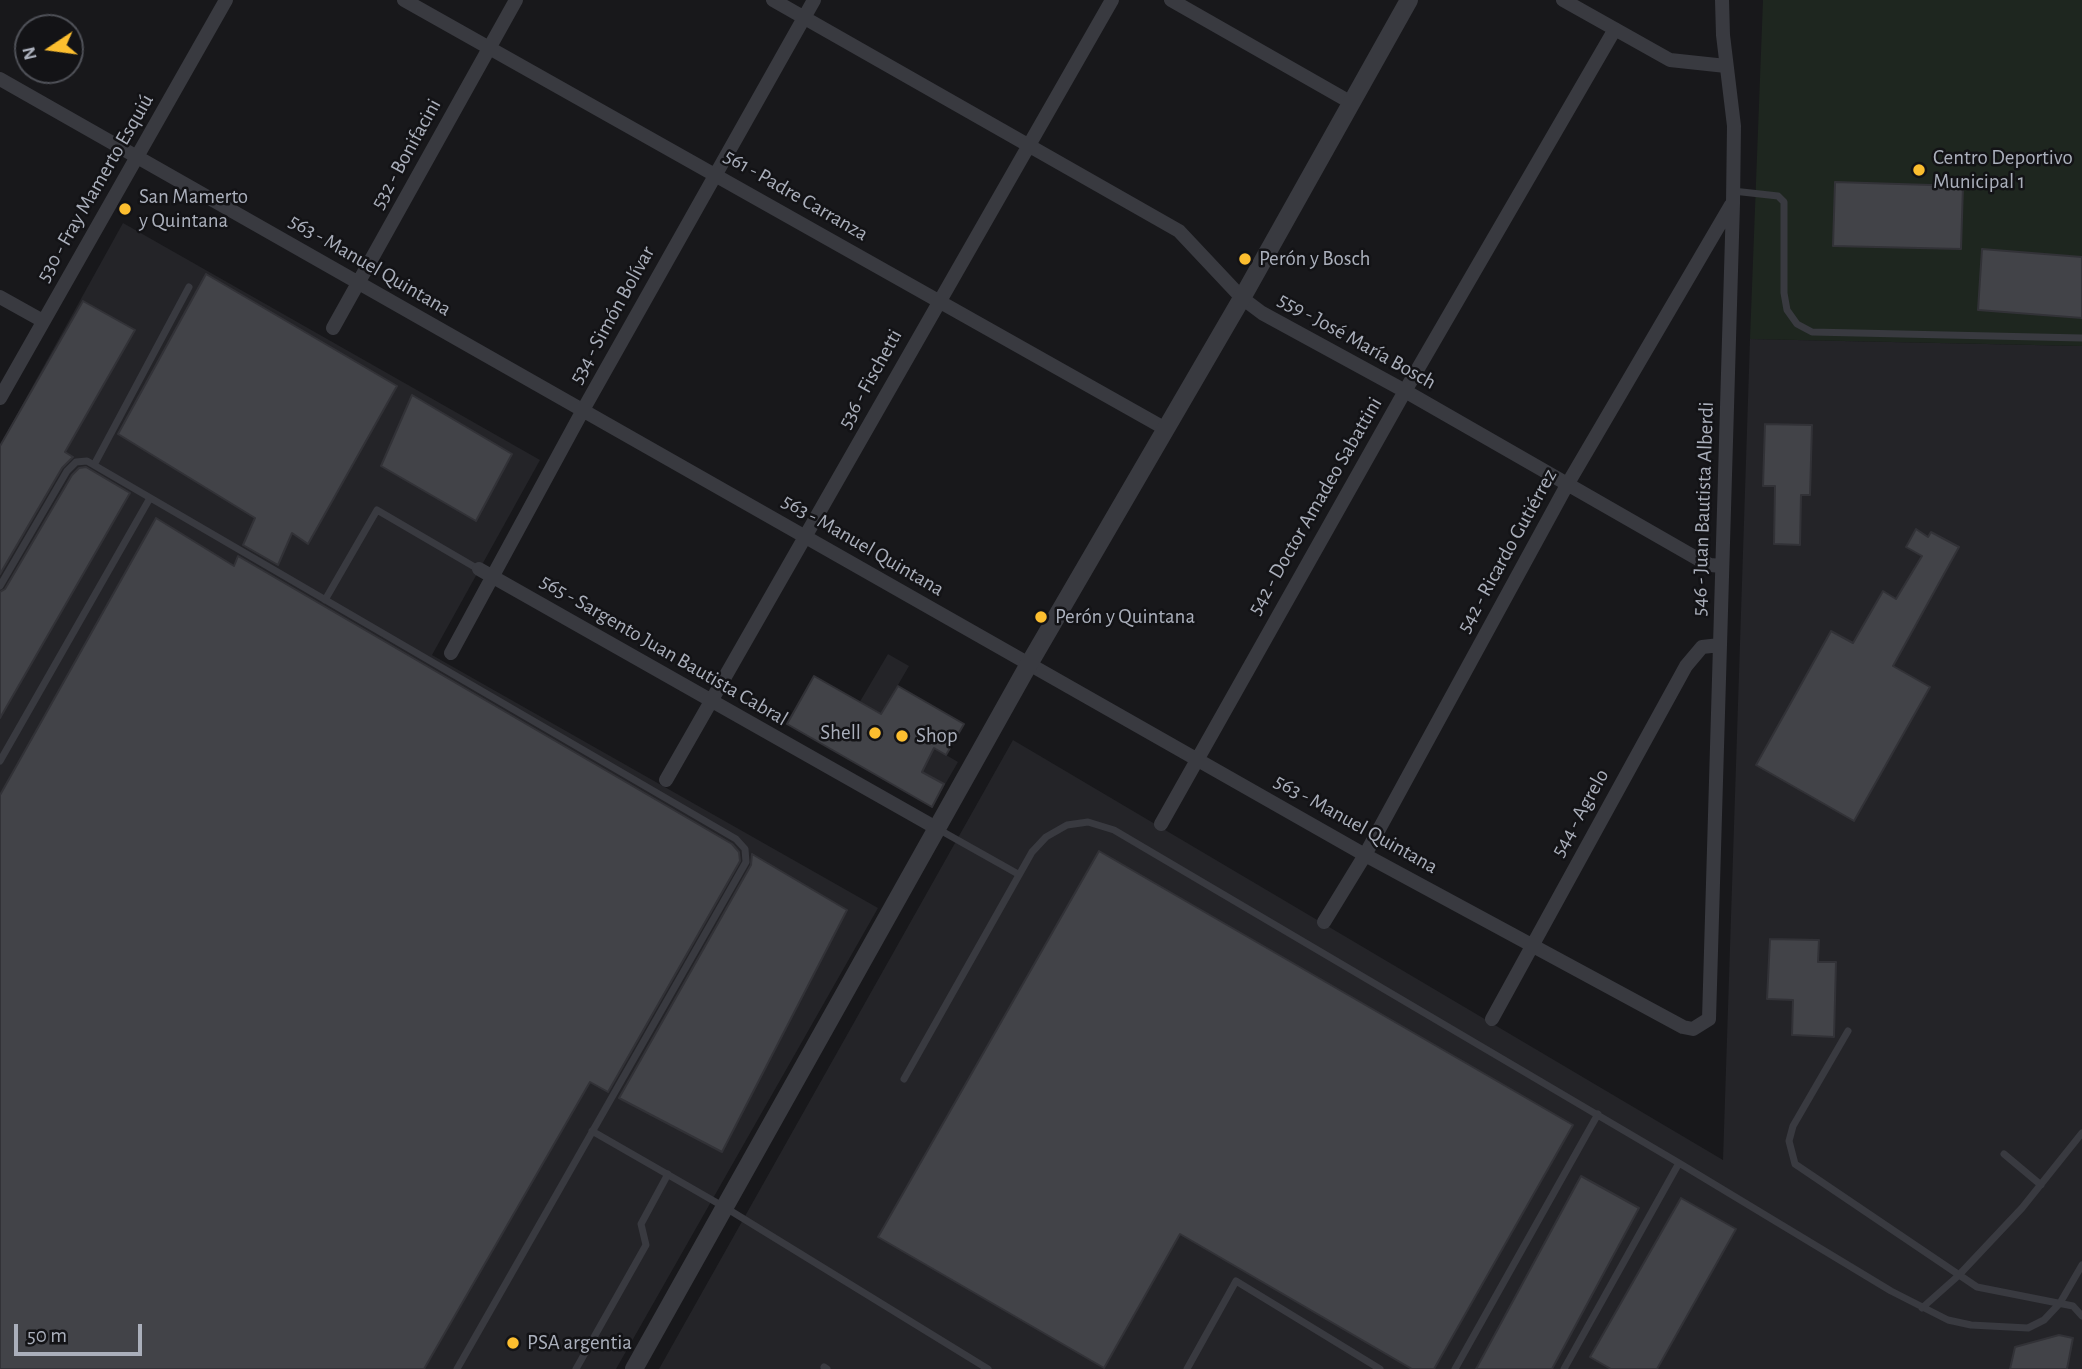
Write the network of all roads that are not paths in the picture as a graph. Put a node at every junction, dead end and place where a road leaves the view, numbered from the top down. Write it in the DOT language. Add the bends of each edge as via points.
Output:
graph roads {
  1 [pos="226,0"];
  2 [pos="404,0"];
  3 [pos="516,0"];
  4 [pos="773,0"];
  5 [pos="814,0"];
  6 [pos="1112,0"];
  7 [pos="1171,0"];
  8 [pos="1409,0"];
  9 [pos="1563,0"];
  10 [pos="1721,0"];
  11 [pos="804,18"];
  12 [pos="1615,29"];
  13 [pos="489,48"];
  14 [pos="1726,66"];
  15 [pos="0,79"];
  16 [pos="1350,102"];
  17 [pos="1029,144"];
  18 [pos="137,156"];
  19 [pos="716,173"];
  20 [pos="1733,197"];
  21 [pos="359,283"];
  22 [pos="189,288"];
  23 [pos="0,297"];
  24 [pos="1242,298"];
  25 [pos="939,301"];
  26 [pos="43,321"];
  27 [pos="332,328"];
  28 [pos="2082,338"];
  29 [pos="1405,391"];
  30 [pos="0,398"];
  31 [pos="583,410"];
  32 [pos="1164,428"];
  33 [pos="94,465"];
  34 [pos="1567,485"];
  35 [pos="150,498"];
  36 [pos="806,537"];
  37 [pos="1722,566"];
  38 [pos="479,569"];
  39 [pos="494,577"];
  40 [pos="0,586"];
  41 [pos="325,600"];
  42 [pos="1720,645"];
  43 [pos="451,653"];
  44 [pos="1029,664"];
  45 [pos="712,701"];
  46 [pos="1196,758"];
  47 [pos="0,761"];
  48 [pos="666,780"];
  49 [pos="1161,824"];
  50 [pos="938,829"];
  51 [pos="1365,855"];
  52 [pos="1018,874"];
  53 [pos="1324,922"];
  54 [pos="1532,944"];
  55 [pos="1492,1019"];
  56 [pos="1709,1019"];
  57 [pos="1847,1031"];
  58 [pos="904,1079"];
  59 [pos="1598,1114"];
  60 [pos="592,1131"];
  61 [pos="2082,1133"];
  62 [pos="2004,1154"];
  63 [pos="1679,1163"];
  64 [pos="668,1174"];
  65 [pos="2041,1185"];
  66 [pos="726,1208"];
  67 [pos="2082,1265"];
  68 [pos="1958,1276"];
  69 [pos="2060,1303"];
  70 [pos="1922,1308"];
  71 [pos="2082,1317"];
  72 [pos="457,1369"];
  73 [pos="576,1369"];
  74 [pos="634,1369"];
  75 [pos="989,1369"];
  76 [pos="1187,1369"];
  77 [pos="1380,1369"];
  78 [pos="1455,1369"];
  79 [pos="1564,1369"];
  1 -- 18 [label="street, 530 - Fray Mamerto Esquiú"];
  2 -- 13 [label="street, 561 - Padre Carranza"];
  3 -- 13 [label="street, 532 - Bonifacini"];
  4 -- 11 [label="street, 559 - José María Bosch"];
  5 -- 11 [label="street, 534 - Simón Bolívar"];
  6 -- 17 [label="street, 536 - Fischetti"];
  7 -- 16 [label="street"];
  8 -- 16 [label="street"];
  9 -- 12 [label="street"];
  10 -- 14 [label="street, 546 - Juan Bautista Alberdi"];
  11 -- 17 [label="street, 559 - José María Bosch"];
  11 -- 19 [label="street, 534 - Simón Bolívar"];
  12 -- 14 [label="street" via="1670,60"];
  12 -- 29 [label="street, 542 - Doctor Amadeo Sabattini"];
  13 -- 19 [label="street, 561 - Padre Carranza"];
  13 -- 21 [label="street, 532 - Bonifacini"];
  14 -- 20 [label="street, 546 - Juan Bautista Alberdi" via="1734,126"];
  15 -- 18 [label="street, 563 - Manuel Quintana"];
  16 -- 24 [label="street"];
  17 -- 24 [label="street, 559 - José María Bosch" via="1179,231"];
  17 -- 25 [label="street, 536 - Fischetti"];
  18 -- 21 [label="street, 563 - Manuel Quintana"];
  18 -- 26 [label="street, 530 - Fray Mamerto Esquiú"];
  19 -- 25 [label="street, 561 - Padre Carranza"];
  19 -- 31 [label="street, 534 - Simón Bolívar"];
  20 -- 28 [label="lane" via="1778,196 1784,202 1787,310 1797,324 1812,332"];
  20 -- 34 [label="street, 542 - Ricardo Gutiérrez"];
  20 -- 37 [label="street, 546 - Juan Bautista Alberdi"];
  21 -- 27 [label="street, 532 - Bonifacini"];
  21 -- 31 [label="street, 563 - Manuel Quintana"];
  22 -- 33 [label="lane"];
  23 -- 26 [label="street"];
  24 -- 29 [label="street, 559 - José María Bosch"];
  24 -- 32 [label="street"];
  25 -- 32 [label="street, 561 - Padre Carranza"];
  25 -- 36 [label="street, 536 - Fischetti"];
  26 -- 30 [label="street, 530 - Fray Mamerto Esquiú"];
  29 -- 34 [label="street, 559 - José María Bosch"];
  29 -- 46 [label="street, 542 - Doctor Amadeo Sabattini"];
  31 -- 36 [label="street, 563 - Manuel Quintana"];
  31 -- 39 [label="street, 534 - Simón Bolívar"];
  32 -- 44 [label="street"];
  33 -- 35 [label="lane"];
  33 -- 40 [label="lane" via="76,462 67,471"];
  34 -- 37 [label="street, 559 - José María Bosch" via="1698,559"];
  34 -- 51 [label="street, 542 - Ricardo Gutiérrez"];
  35 -- 41 [label="lane"];
  35 -- 47 [label="lane"];
  36 -- 44 [label="street, 563 - Manuel Quintana"];
  36 -- 45 [label="street, 536 - Fischetti"];
  37 -- 42 [label="street, 546 - Juan Bautista Alberdi"];
  38 -- 39 [label="street, 565 - Sargento Juan Bautista Cabral"];
  38 -- 41 [label="lane" via="377,510"];
  39 -- 43 [label="street, 534 - Simón Bolívar"];
  39 -- 45 [label="street, 565 - Sargento Juan Bautista Cabral"];
  41 -- 60 [label="lane" via="736,839 745,849 746,862"];
  42 -- 54 [label="street, 544 - Agrelo" via="1702,647 1686,666"];
  42 -- 56 [label="street, 546 - Juan Bautista Alberdi"];
  44 -- 46 [label="street, 563 - Manuel Quintana"];
  44 -- 50 [label="street"];
  45 -- 48 [label="street, 536 - Fischetti"];
  45 -- 50 [label="street, 565 - Sargento Juan Bautista Cabral"];
  46 -- 49 [label="street, 542 - Doctor Amadeo Sabattini"];
  46 -- 51 [label="street, 563 - Manuel Quintana"];
  50 -- 52 [label="lane"];
  50 -- 66 [label="street"];
  51 -- 53 [label="street, 542 - Ricardo Gutiérrez"];
  51 -- 54 [label="street, 563 - Manuel Quintana"];
  52 -- 58 [label="lane"];
  52 -- 59 [label="lane" via="1039,845 1068,825 1088,822 1114,830"];
  54 -- 55 [label="street, 544 - Agrelo"];
  54 -- 56 [label="street, 563 - Manuel Quintana" via="1683,1027 1701,1027"];
  57 -- 68 [label="lane" via="1793,1126 1789,1141 1795,1164"];
  59 -- 63 [label="lane"];
  59 -- 78 [label="lane"];
  60 -- 64 [label="lane"];
  60 -- 72 [label="lane"];
  61 -- 65 [label="lane"];
  62 -- 65 [label="lane"];
  63 -- 70 [label="lane"];
  63 -- 79 [label="lane"];
  64 -- 66 [label="lane"];
  64 -- 73 [label="lane" via="641,1224 646,1245"];
  65 -- 68 [label="lane"];
  66 -- 74 [label="street"];
  66 -- 75 [label="lane"];
  67 -- 69 [label="lane"];
  68 -- 69 [label="lane" via="1977,1287"];
  68 -- 70 [label="lane"];
  69 -- 70 [label="lane" via="2044,1320 2020,1328 1971,1325"];
  69 -- 71 [label="lane" via="2073,1306"];
  76 -- 77 [label="lane" via="1236,1281"];
}
